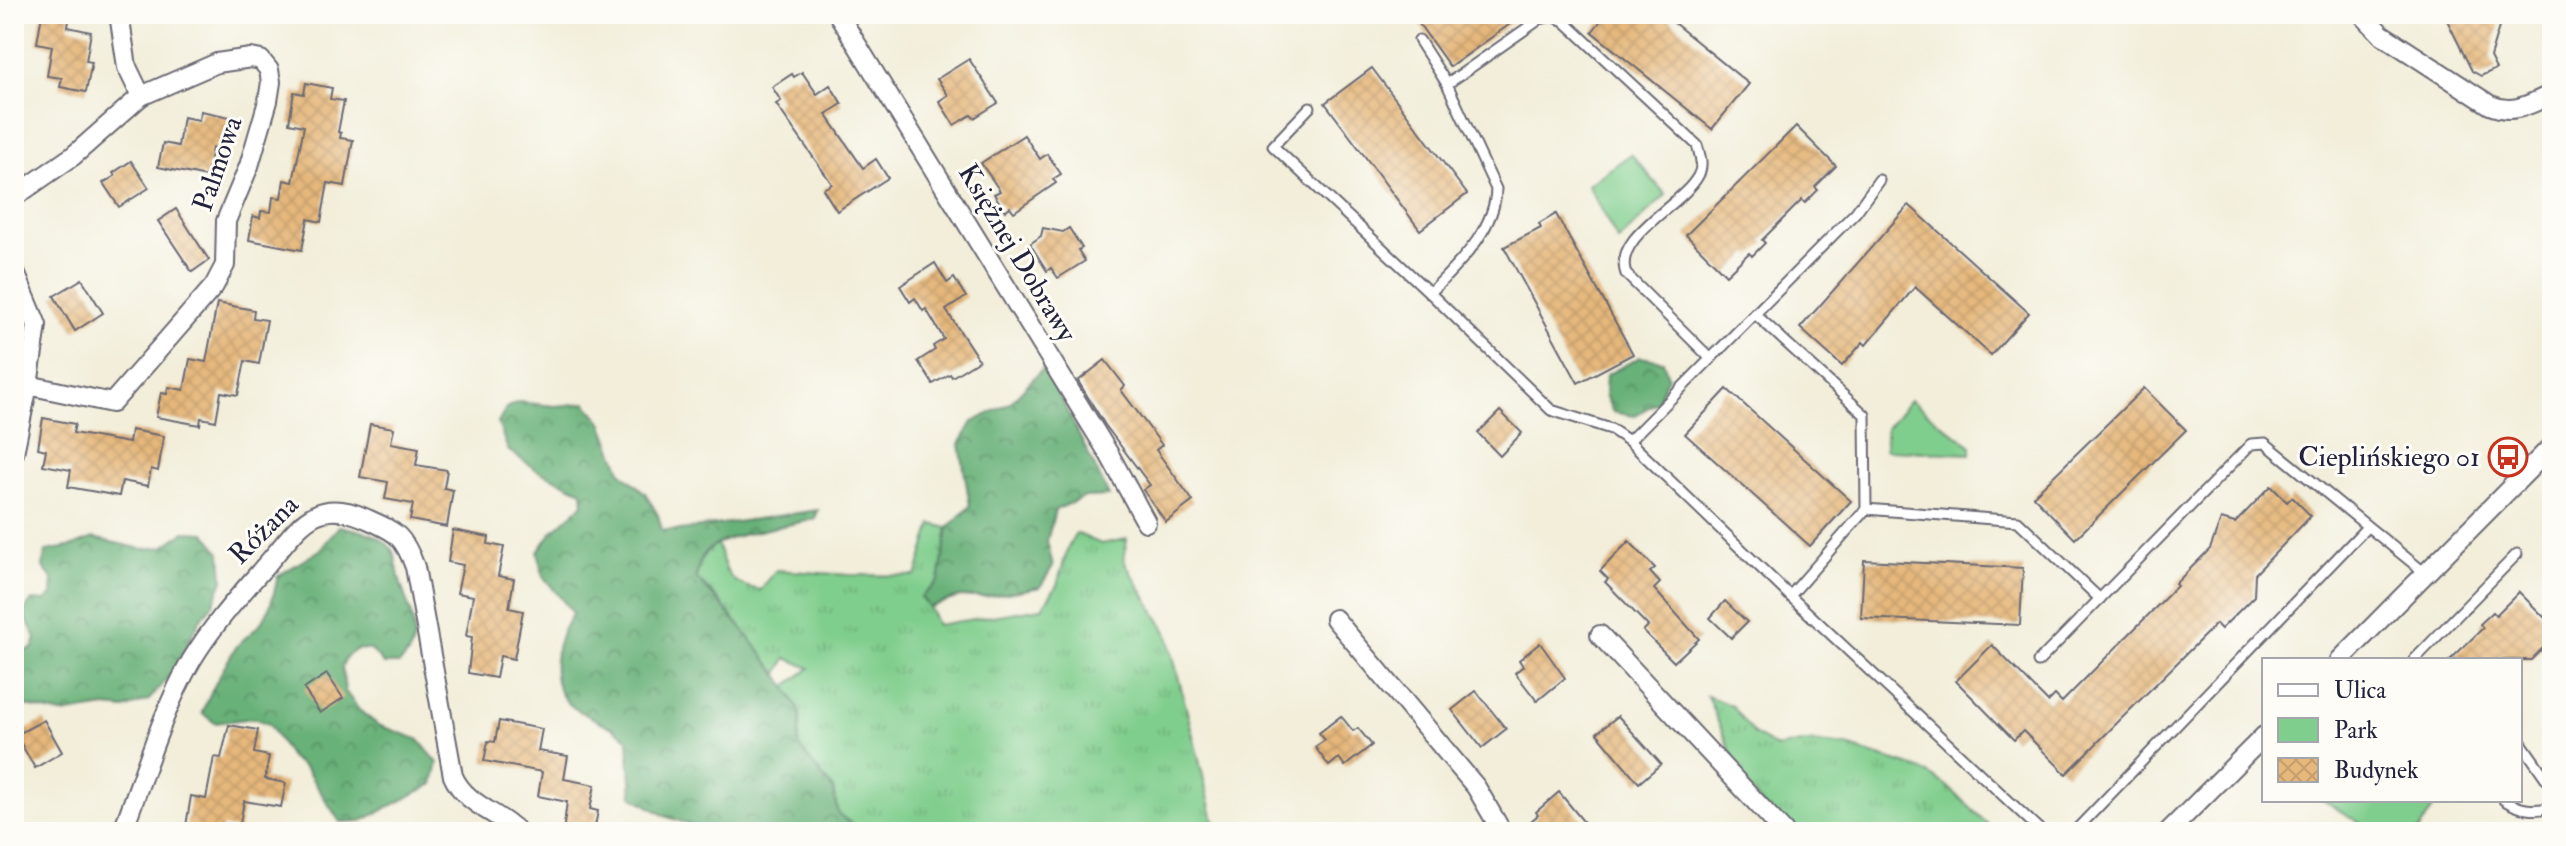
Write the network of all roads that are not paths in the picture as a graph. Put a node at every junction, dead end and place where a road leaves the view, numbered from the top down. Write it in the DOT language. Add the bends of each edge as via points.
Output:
graph roads {
  1 [pos="119,14"];
  2 [pos="838,14"];
  3 [pos="2362,14"];
  4 [pos="1419,40"];
  5 [pos="1447,84"];
  6 [pos="2552,94"];
  7 [pos="141,96"];
  8 [pos="1310,107"];
  9 [pos="1879,180"];
  10 [pos="14,197"];
  11 [pos="14,270"];
  12 [pos="1430,293"];
  13 [pos="1755,314"];
  14 [pos="1711,359"];
  15 [pos="28,385"];
  16 [pos="1629,441"];
  17 [pos="2552,446"];
  18 [pos="14,453"];
  19 [pos="1866,509"];
  20 [pos="1146,522"];
  21 [pos="2367,527"];
  22 [pos="2517,554"];
  23 [pos="2425,573"];
  24 [pos="1790,596"];
  25 [pos="2100,599"];
  26 [pos="1335,619"];
  27 [pos="1600,635"];
  28 [pos="2342,658"];
  29 [pos="2416,658"];
  30 [pos="2038,662"];
  31 [pos="2262,738"];
  32 [pos="2522,744"];
  33 [pos="2552,787"];
  34 [pos="2507,802"];
  35 [pos="2552,807"];
  36 [pos="122,832"];
  37 [pos="518,832"];
  38 [pos="1502,832"];
  39 [pos="1784,832"];
  40 [pos="2042,832"];
  41 [pos="2074,832"];
  42 [pos="2168,832"];
  1 -- 7 [label="street" via="127,67"];
  2 -- 20 [label="street, Księżnej Dobrawy"];
  3 -- 6 [label="street" via="2381,34 2490,105 2517,110"];
  4 -- 5 [label="lane"];
  5 -- 12 [label="lane" via="1496,197 1471,252"];
  5 -- 14 [label="lane" via="1540,19 1553,16 1697,145 1697,178 1627,247 1623,266"];
  7 -- 10 [label="street" via="73,156"];
  7 -- 15 [label="street, Palmowa" via="217,63 251,58 269,70 268,101 226,221 225,265 214,286 112,403"];
  8 -- 12 [label="lane" via="1273,146"];
  9 -- 13 [label="lane" via="1856,212"];
  11 -- 15 [label="street" via="37,325"];
  12 -- 16 [label="lane" via="1551,410 1611,429"];
  13 -- 14 [label="lane"];
  13 -- 19 [label="lane" via="1865,415"];
  14 -- 16 [label="lane"];
  15 -- 18 [label="street"];
  16 -- 24 [label="lane"];
  17 -- 23 [label="street"];
  19 -- 24 [label="lane"];
  19 -- 25 [label="lane" via="2018,521"];
  21 -- 23 [label="lane"];
  21 -- 25 [label="lane" via="2265,443 2251,444"];
  21 -- 41 [label="lane"];
  22 -- 29 [label="lane"];
  23 -- 28 [label="street"];
  24 -- 40 [label="lane"];
  25 -- 30 [label="lane"];
  26 -- 38 [label="street" via="1476,787"];
  27 -- 39 [label="street"];
  31 -- 42 [label="street"];
  32 -- 33 [label="lane"];
  34 -- 35 [label="lane" via="2537,811"];
  36 -- 37 [label="street, Różana" via="191,662 292,536 311,516 327,509 355,513 407,544 453,776 463,793"];
}
